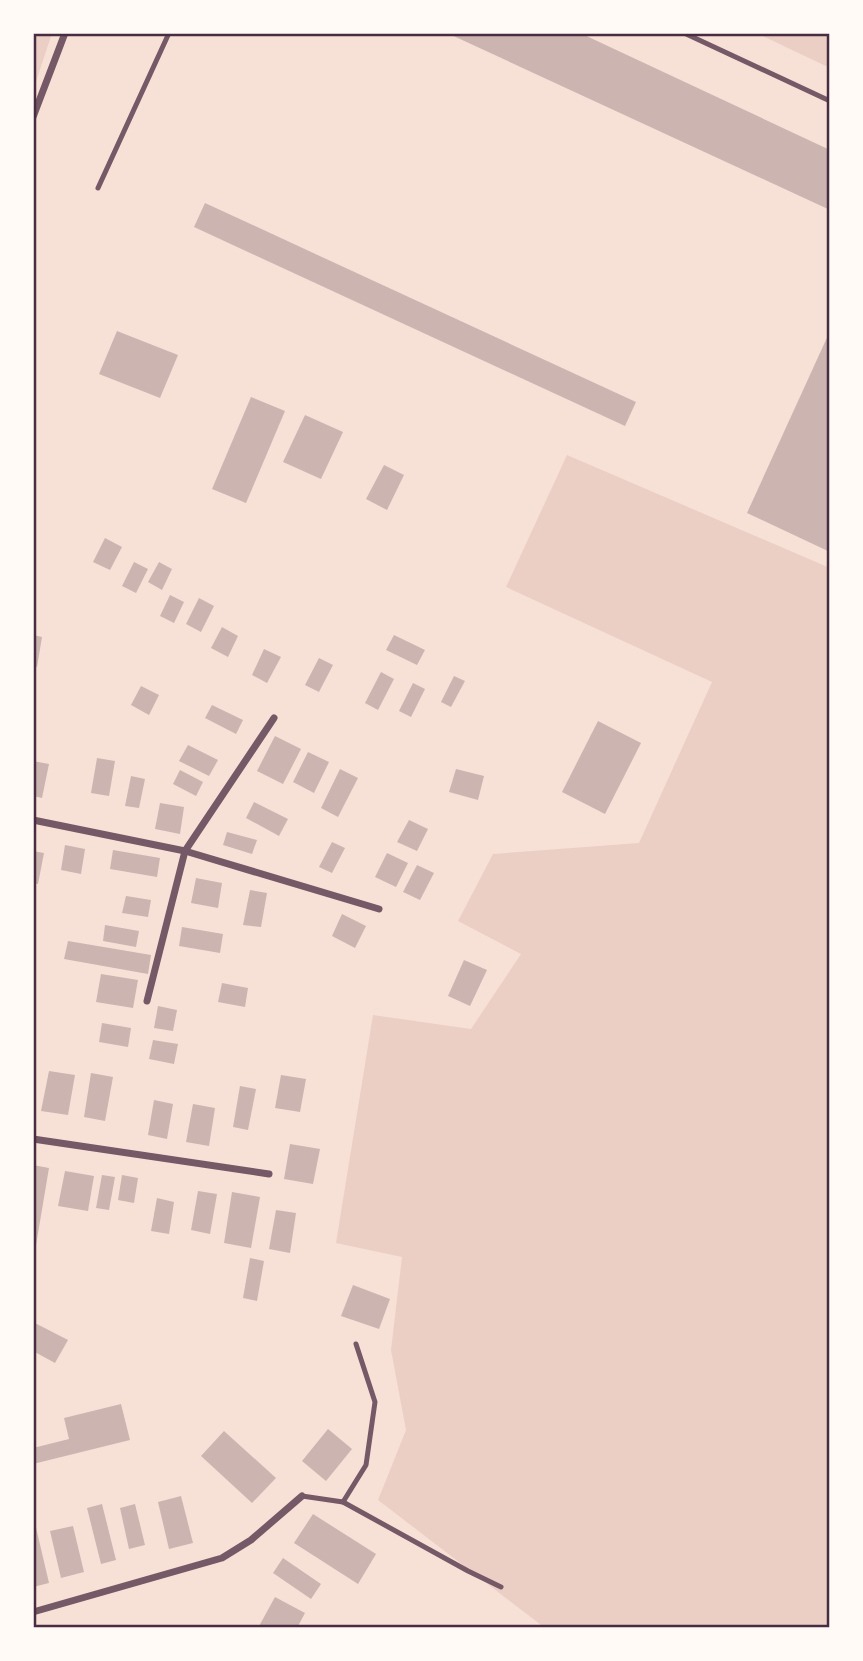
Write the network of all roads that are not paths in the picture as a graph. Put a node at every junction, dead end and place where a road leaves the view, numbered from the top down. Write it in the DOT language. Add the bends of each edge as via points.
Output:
graph roads {
  1 [pos="65,33"];
  2 [pos="169,33"];
  3 [pos="684,33"];
  4 [pos="700,36"];
  5 [pos="830,101"];
  6 [pos="33,117"];
  7 [pos="99,188"];
  8 [pos="274,718"];
  9 [pos="33,820"];
  10 [pos="185,850"];
  11 [pos="379,909"];
  12 [pos="147,1001"];
  13 [pos="33,1139"];
  14 [pos="269,1174"];
  15 [pos="356,1344"];
  16 [pos="302,1496"];
  17 [pos="343,1502"];
  18 [pos="501,1587"];
  19 [pos="33,1612"];
  1 -- 6 [label="street"];
  2 -- 7 [label="lane"];
  3 -- 4 [label="lane"];
  4 -- 5 [label="lane"];
  8 -- 10 [label="street"];
  9 -- 10 [label="street"];
  10 -- 11 [label="street"];
  10 -- 12 [label="street"];
  13 -- 14 [label="street"];
  15 -- 17 [label="lane" via="376,1402 366,1465"];
  16 -- 17 [label="lane"];
  16 -- 19 [label="street" via="251,1540 222,1558"];
  17 -- 18 [label="lane"];
}
